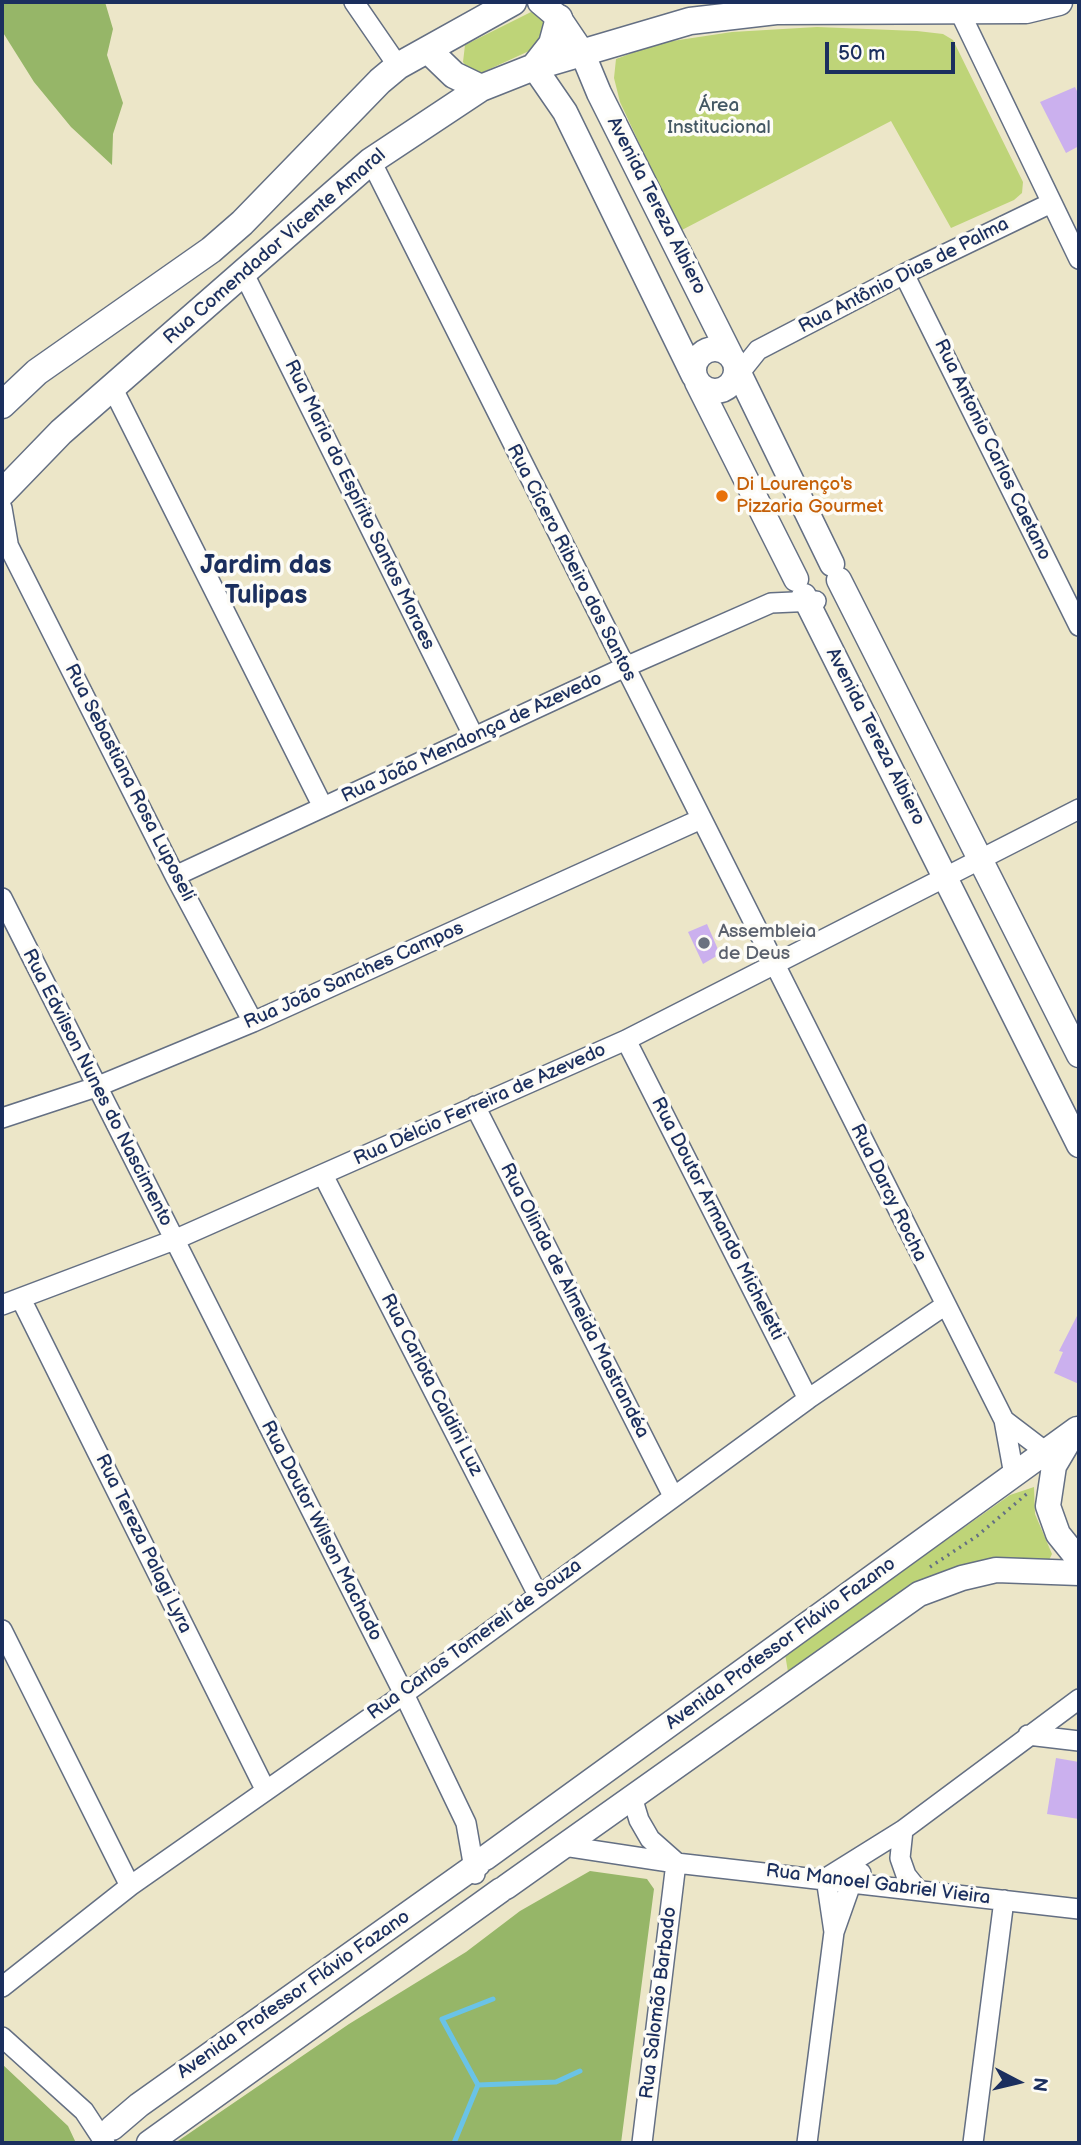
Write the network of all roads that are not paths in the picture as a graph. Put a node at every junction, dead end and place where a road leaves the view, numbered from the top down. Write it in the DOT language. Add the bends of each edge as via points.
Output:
graph roads {
  1 [pos="354,2"];
  2 [pos="513,2"];
  3 [pos="1059,2"];
  4 [pos="957,6"];
  5 [pos="550,10"];
  6 [pos="610,44"];
  7 [pos="582,52"];
  8 [pos="421,54"];
  9 [pos="534,67"];
  10 [pos="481,88"];
  11 [pos="598,90"];
  12 [pos="565,112"];
  13 [pos="371,161"];
  14 [pos="1051,203"];
  15 [pos="1079,260"];
  16 [pos="244,274"];
  17 [pos="904,274"];
  18 [pos="731,363"];
  19 [pos="695,379"];
  20 [pos="112,387"];
  21 [pos="2,405"];
  22 [pos="2,495"];
  23 [pos="2,508"];
  24 [pos="4,538"];
  25 [pos="836,572"];
  26 [pos="803,587"];
  27 [pos="771,603"];
  28 [pos="1079,626"];
  29 [pos="623,668"];
  30 [pos="474,737"];
  31 [pos="324,807"];
  32 [pos="1079,809"];
  33 [pos="701,819"];
  34 [pos="980,860"];
  35 [pos="175,876"];
  36 [pos="945,878"];
  37 [pos="2,898"];
  38 [pos="775,964"];
  39 [pos="253,1022"];
  40 [pos="626,1040"];
  41 [pos="1079,1055"];
  42 [pos="96,1087"];
  43 [pos="475,1106"];
  44 [pos="2,1118"];
  45 [pos="1079,1145"];
  46 [pos="323,1175"];
  47 [pos="174,1240"];
  48 [pos="21,1298"];
  49 [pos="2,1304"];
  50 [pos="944,1306"];
  51 [pos="808,1399"];
  52 [pos="1004,1420"];
  53 [pos="1078,1428"];
  54 [pos="1046,1452"];
  55 [pos="1014,1475"];
  56 [pos="673,1496"];
  57 [pos="1079,1560"];
  58 [pos="1079,1573"];
  59 [pos="538,1595"];
  60 [pos="2,1630"];
  61 [pos="404,1694"];
  62 [pos="1079,1699"];
  63 [pos="1028,1735"];
  64 [pos="1079,1741"];
  65 [pos="596,1777"];
  66 [pos="265,1789"];
  67 [pos="632,1797"];
  68 [pos="903,1830"];
  69 [pos="564,1846"];
  70 [pos="484,1862"];
  71 [pos="677,1863"];
  72 [pos="825,1878"];
  73 [pos="852,1881"];
  74 [pos="130,1886"];
  75 [pos="503,1889"];
  76 [pos="918,1890"];
  77 [pos="1004,1900"];
  78 [pos="1079,1909"];
  79 [pos="834,1932"];
  80 [pos="6,1980"];
  81 [pos="2,2037"];
  82 [pos="110,2134"];
  83 [pos="142,2143"];
  84 [pos="149,2143"];
  85 [pos="642,2143"];
  86 [pos="807,2143"];
  87 [pos="973,2143"];
  1 -- 8 [label="street"];
  2 -- 8 [label="main road, Rua Comendador Vicente Amaral"];
  3 -- 4 [label="main road, Rua Comendador Vicente Amaral" via="1026,10"];
  4 -- 6 [label="main road, Rua Comendador Vicente Amaral" via="776,11 690,20"];
  4 -- 14 [label="street"];
  5 -- 7 [label="street"];
  5 -- 9 [label="main road" via="552,44"];
  6 -- 7 [label="main road, Rua Comendador Vicente Amaral"];
  6 -- 11 [label="street" via="599,59"];
  7 -- 9 [label="main road, Rua Comendador Vicente Amaral"];
  7 -- 11 [label="street, Avenida Tereza Albiero"];
  8 -- 10 [label="main road"];
  8 -- 21 [label="main road, Rua Comendador Vicente Amaral" via="380,80 211,250 37,372"];
  9 -- 10 [label="main road, Rua Comendador Vicente Amaral"];
  9 -- 12 [label="street, Avenida Tereza Albiero"];
  10 -- 13 [label="main road, Rua Comendador Vicente Amaral"];
  11 -- 12 [label="street, Avenida Tereza Albiero" via="572,89"];
  11 -- 18 [label="street, Avenida Tereza Albiero"];
  12 -- 19 [label="street, Avenida Tereza Albiero"];
  13 -- 16 [label="main road, Rua Comendador Vicente Amaral"];
  13 -- 29 [label="street, Rua Cícero Ribeiro dos Santos"];
  14 -- 15 [label="street"];
  14 -- 17 [label="street, Rua Antônio Dias de Palma"];
  16 -- 20 [label="main road, Rua Comendador Vicente Amaral"];
  16 -- 30 [label="street, Rua Maria do Espírito Santos Moraes"];
  17 -- 18 [label="street, Rua Antônio Dias de Palma"];
  17 -- 28 [label="street, Rua Antonio Carlos Caetano"];
  18 -- 19 [label="street" via="719,391 706,390"];
  18 -- 19 [label="street" via="708,350 697,357"];
  18 -- 25 [label="street, Avenida Tereza Albiero"];
  19 -- 26 [label="street, Avenida Tereza Albiero"];
  20 -- 22 [label="main road, Rua Comendador Vicente Amaral" via="61,432"];
  20 -- 31 [label="street"];
  23 -- 24 [label="street, Rua Sebastiana Rosa Luposeli"];
  24 -- 35 [label="street, Rua Sebastiana Rosa Luposeli"];
  25 -- 26 [label="street" via="833,595"];
  25 -- 26 [label="street" via="817,558"];
  25 -- 34 [label="street, Avenida Tereza Albiero"];
  26 -- 27 [label="street, Rua João Mendonça de Azevedo"];
  26 -- 27 [label="street, Rua João Mendonça de Azevedo"];
  26 -- 36 [label="street, Avenida Tereza Albiero"];
  27 -- 29 [label="street, Rua João Mendonça de Azevedo"];
  29 -- 30 [label="street, Rua João Mendonça de Azevedo"];
  29 -- 33 [label="street, Rua Cícero Ribeiro dos Santos"];
  30 -- 31 [label="street, Rua João Mendonça de Azevedo"];
  31 -- 35 [label="street, Rua João Mendonça de Azevedo"];
  32 -- 34 [label="street, Rua Délcio Ferreira de Azevedo"];
  33 -- 38 [label="street, Rua Cícero Ribeiro dos Santos"];
  33 -- 39 [label="street, Rua João Sanches Campos"];
  34 -- 36 [label="street, Rua Délcio Ferreira de Azevedo"];
  34 -- 41 [label="street, Avenida Tereza Albiero"];
  35 -- 39 [label="street, Rua Sebastiana Rosa Luposeli"];
  36 -- 38 [label="street, Rua Délcio Ferreira de Azevedo"];
  36 -- 45 [label="street, Avenida Tereza Albiero"];
  37 -- 42 [label="street, Rua Edvilson Nunes do Nascimento"];
  38 -- 40 [label="street, Rua Délcio Ferreira de Azevedo"];
  38 -- 50 [label="street, Rua Darcy Rocha"];
  39 -- 42 [label="street, Rua João Sanches Campos"];
  40 -- 43 [label="street, Rua Délcio Ferreira de Azevedo"];
  40 -- 51 [label="street, Rua Doutor Armando Micheletti"];
  42 -- 44 [label="street, Rua João Sanches Campos"];
  42 -- 47 [label="street, Rua Edvilson Nunes do Nascimento"];
  43 -- 46 [label="street, Rua Délcio Ferreira de Azevedo"];
  43 -- 56 [label="street, Rua Olinda de Almeida Mastrandéa"];
  46 -- 47 [label="street, Rua Délcio Ferreira de Azevedo"];
  46 -- 59 [label="street, Rua Carlota Caldini Luz"];
  47 -- 48 [label="street, Rua Délcio Ferreira de Azevedo"];
  47 -- 61 [label="street, Rua Doutor Wilson Machado"];
  48 -- 49 [label="street, Rua Délcio Ferreira de Azevedo"];
  48 -- 66 [label="street, Rua Tereza Palagi Lyra"];
  50 -- 51 [label="street, Rua Carlos Tomereli de Souza"];
  50 -- 52 [label="street, Rua Darcy Rocha"];
  51 -- 56 [label="street, Rua Carlos Tomereli de Souza"];
  52 -- 54 [label="street, Rua Darcy Rocha"];
  52 -- 55 [label="street, Rua Darcy Rocha"];
  53 -- 54 [label="street, Avenida Professor Flávio Fazano"];
  53 -- 57 [label="street" via="1054,1466 1048,1506 1058,1535"];
  54 -- 55 [label="street, Avenida Professor Flávio Fazano"];
  55 -- 65 [label="street, Avenida Professor Flávio Fazano"];
  56 -- 59 [label="street, Rua Carlos Tomereli de Souza"];
  58 -- 67 [label="street, Avenida Professor Flávio Fazano" via="996,1570 919,1594"];
  59 -- 61 [label="street, Rua Carlos Tomereli de Souza"];
  60 -- 74 [label="street"];
  61 -- 66 [label="street, Rua Carlos Tomereli de Souza"];
  61 -- 70 [label="street, Rua Doutor Wilson Machado"];
  62 -- 63 [label="street"];
  63 -- 64 [label="street"];
  63 -- 68 [label="street"];
  65 -- 67 [label="street" via="617,1779"];
  65 -- 70 [label="street, Avenida Professor Flávio Fazano"];
  66 -- 74 [label="street, Rua Carlos Tomereli de Souza"];
  67 -- 69 [label="street, Avenida Professor Flávio Fazano"];
  67 -- 71 [label="street" via="650,1839"];
  68 -- 72 [label="street"];
  68 -- 73 [label="street"];
  68 -- 76 [label="street" via="900,1858"];
  69 -- 71 [label="street, Rua Manoel Gabriel Vieira"];
  69 -- 75 [label="street, Avenida Professor Flávio Fazano"];
  70 -- 75 [label="street" via="481,1888 491,1892"];
  70 -- 82 [label="street, Avenida Professor Flávio Fazano"];
  71 -- 72 [label="street, Rua Manoel Gabriel Vieira"];
  71 -- 85 [label="street, Rua Salomão Barbado"];
  72 -- 73 [label="street, Rua Manoel Gabriel Vieira"];
  72 -- 79 [label="street"];
  73 -- 76 [label="street, Rua Manoel Gabriel Vieira"];
  73 -- 79 [label="street"];
  74 -- 80 [label="street, Rua Carlos Tomereli de Souza"];
  75 -- 84 [label="street, Avenida Professor Flávio Fazano"];
  76 -- 77 [label="street, Rua Manoel Gabriel Vieira"];
  77 -- 78 [label="street, Rua Manoel Gabriel Vieira"];
  77 -- 87 [label="street"];
  79 -- 86 [label="street"];
  81 -- 82 [label="street"];
  82 -- 83 [label="street" via="137,2129"];
}
